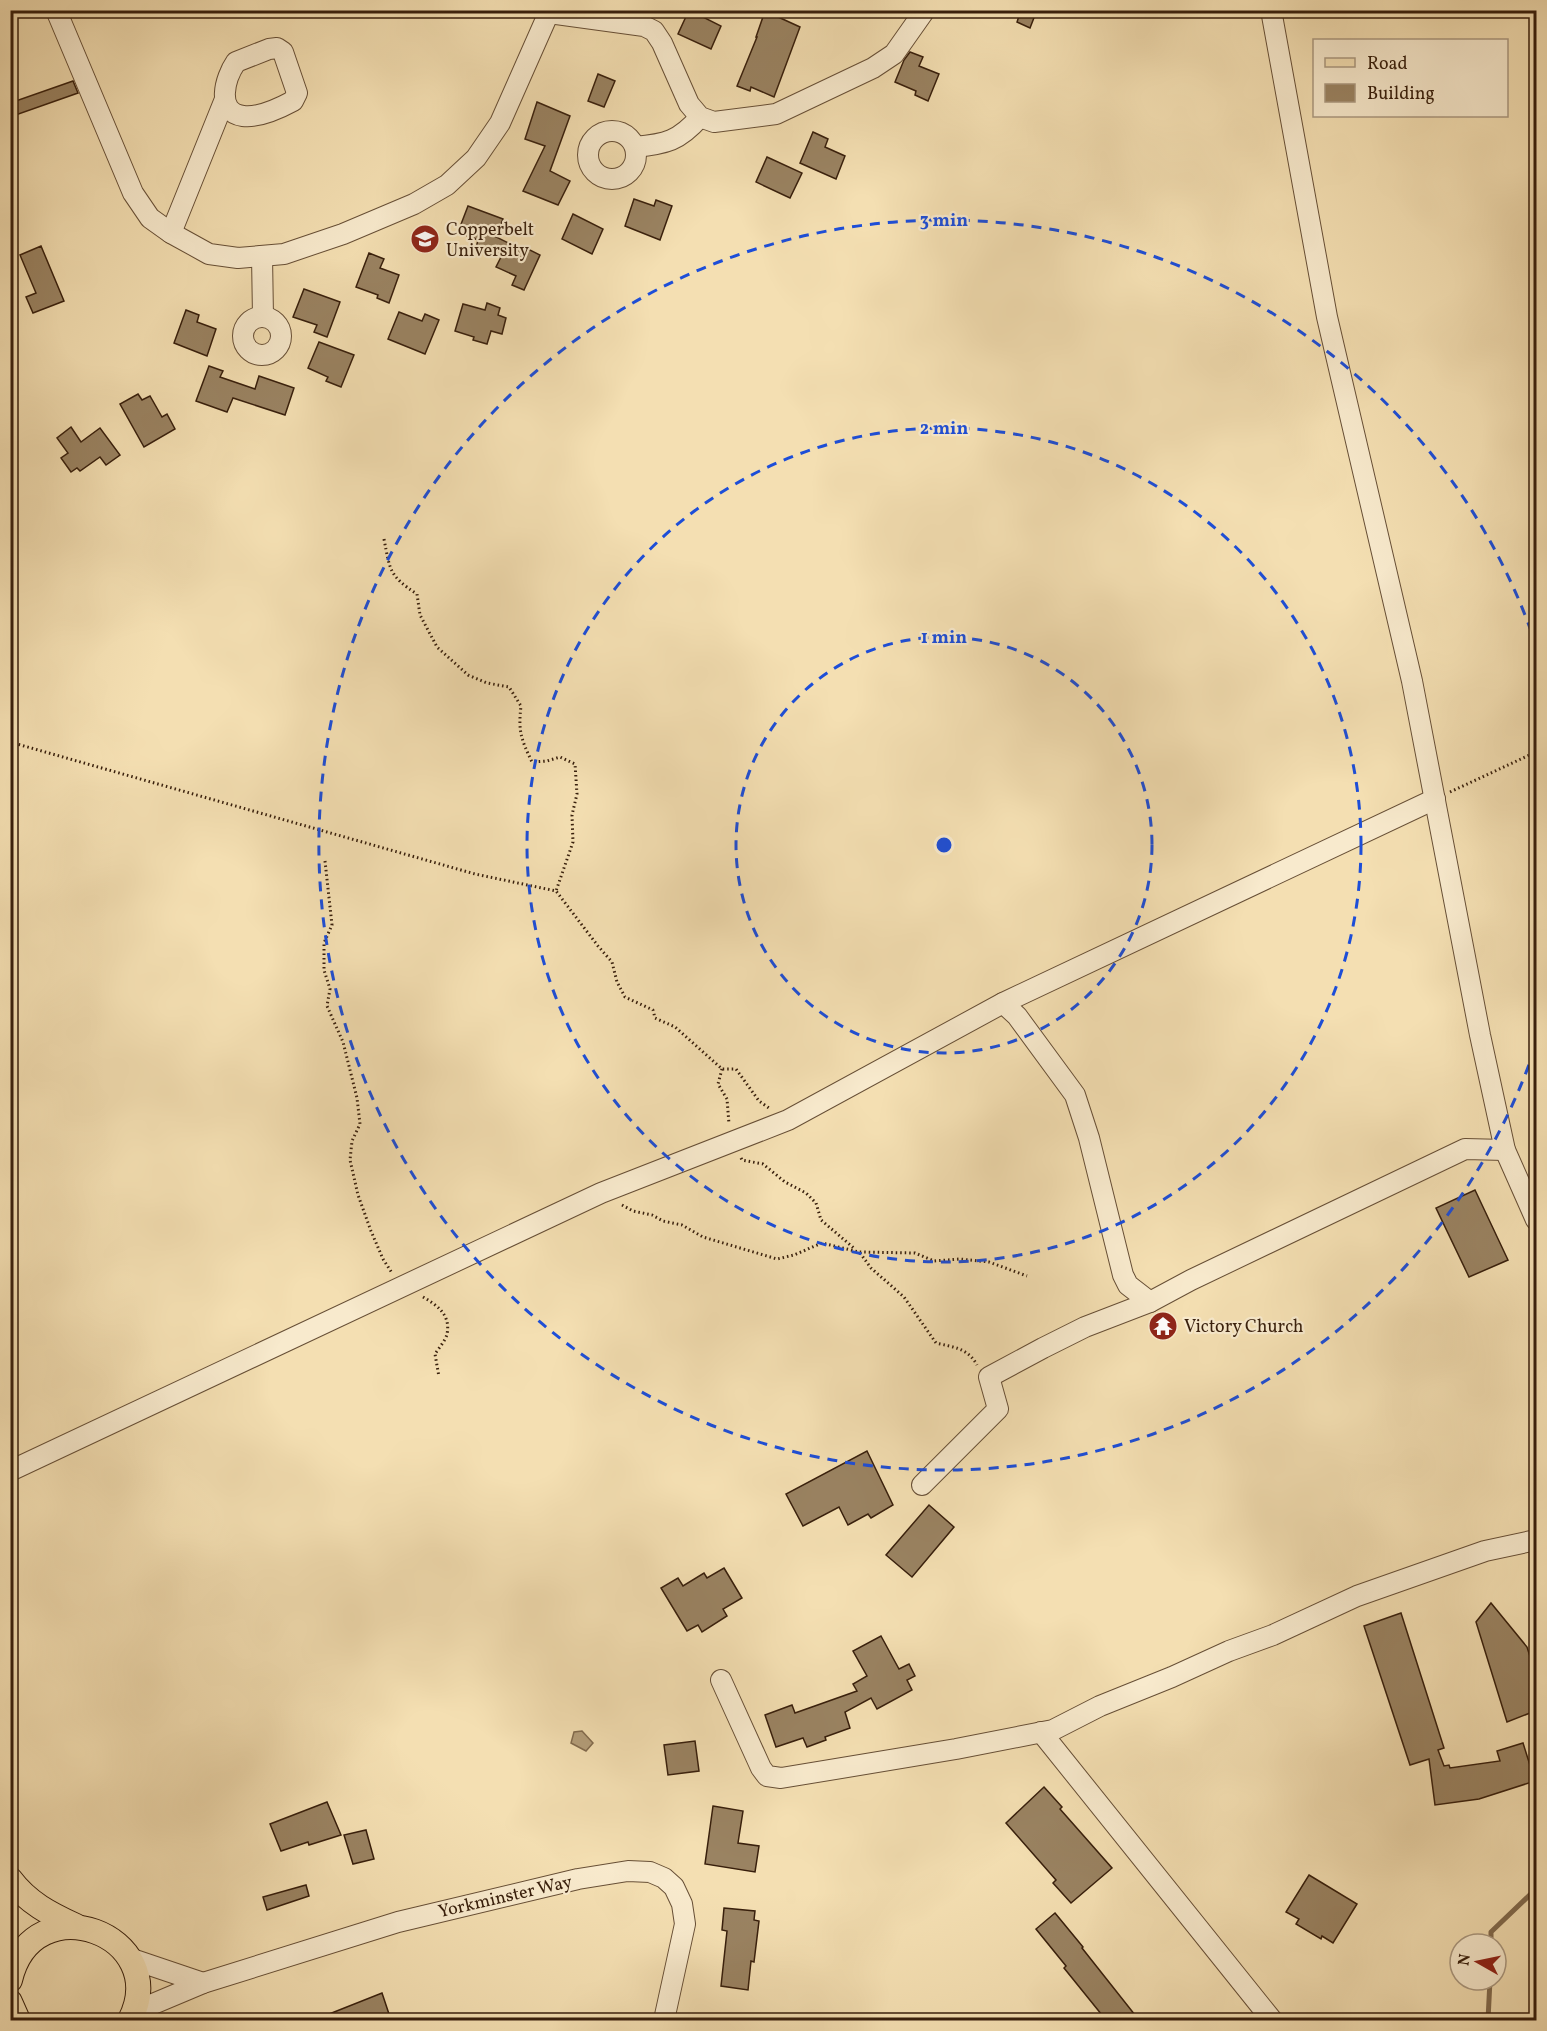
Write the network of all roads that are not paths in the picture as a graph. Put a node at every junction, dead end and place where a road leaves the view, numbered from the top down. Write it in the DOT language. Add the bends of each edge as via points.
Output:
graph roads {
  1 [pos="56,10"];
  2 [pos="925,10"];
  3 [pos="1271,10"];
  4 [pos="549,12"];
  5 [pos="225,99"];
  6 [pos="700,117"];
  7 [pos="634,147"];
  8 [pos="171,233"];
  9 [pos="262,256"];
  10 [pos="264,317"];
  11 [pos="1435,799"];
  12 [pos="1003,1003"];
  13 [pos="1505,1150"];
  14 [pos="1536,1220"];
  15 [pos="1150,1302"];
  16 [pos="10,1471"];
  17 [pos="922,1485"];
  18 [pos="1536,1540"];
  19 [pos="721,1680"];
  20 [pos="1041,1732"];
  21 [pos="10,1879"];
  22 [pos="76,1926"];
  23 [pos="129,1958"];
  24 [pos="11,1967"];
  25 [pos="203,1983"];
  26 [pos="132,2016"];
  27 [pos="664,2020"];
  28 [pos="1272,2020"];
  1 -- 8 [label="street" via="133,193 150,218"];
  2 -- 6 [label="street" via="894,54 803,102 776,114 714,122"];
  3 -- 11 [label="street" via="1328,317 1412,681"];
  4 -- 6 [label="street" via="644,26 654,31 689,104"];
  4 -- 9 [label="street" via="500,123 476,158 447,185 414,204 343,234 284,254"];
  5 -- 8 [label="street"];
  6 -- 7 [label="street" via="681,136 668,142"];
  8 -- 9 [label="street" via="209,254"];
  9 -- 10 [label="street"];
  11 -- 12 [label="street"];
  11 -- 13 [label="street"];
  12 -- 15 [label="street" via="1017,1016 1075,1095 1122,1275 1128,1285"];
  12 -- 16 [label="street" via="788,1120 601,1193"];
  13 -- 14 [label="street"];
  13 -- 15 [label="street" via="1465,1149"];
  15 -- 17 [label="street" via="1085,1327 989,1377 998,1409"];
  18 -- 20 [label="street" via="1485,1551 1357,1596"];
  19 -- 20 [label="street" via="767,1776 782,1778"];
  20 -- 28 [label="street"];
  21 -- 22 [label="main road" via="34,1904"];
  22 -- 23 [label="main road" via="106,1935"];
  22 -- 24 [label="main road" via="44,1933 31,1942"];
  23 -- 25 [label="street"];
  23 -- 26 [label="main road" via="138,1994"];
  25 -- 26 [label="street, Yorkminster Way"];
  25 -- 27 [label="street, Yorkminster Way" via="398,1922 578,1879 628,1871 650,1872 674,1887 685,1924"];
}
